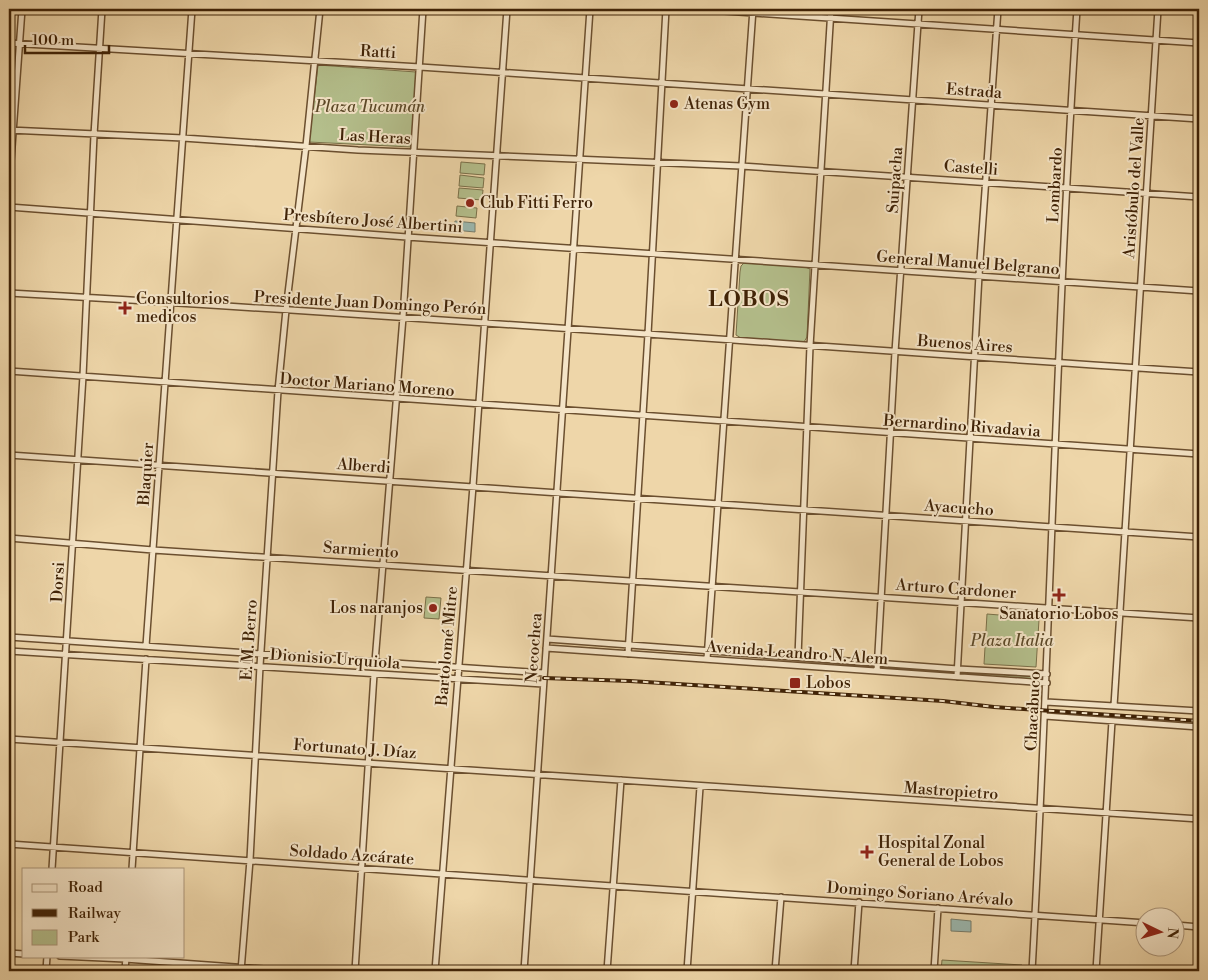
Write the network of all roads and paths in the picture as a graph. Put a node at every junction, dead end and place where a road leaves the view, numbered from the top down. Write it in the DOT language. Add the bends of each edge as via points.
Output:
graph roads {
  1 [pos="22,9"];
  2 [pos="102,9"];
  3 [pos="192,9"];
  4 [pos="320,9"];
  5 [pos="423,9"];
  6 [pos="507,9"];
  7 [pos="590,9"];
  8 [pos="666,9"];
  9 [pos="695,9"];
  10 [pos="831,9"];
  11 [pos="919,9"];
  12 [pos="998,9"];
  13 [pos="1078,9"];
  14 [pos="1158,9"];
  15 [pos="752,11"];
  16 [pos="831,17"];
  17 [pos="918,24"];
  18 [pos="996,29"];
  19 [pos="1076,34"];
  20 [pos="1156,40"];
  21 [pos="9,43"];
  22 [pos="1199,43"];
  23 [pos="20,44"];
  24 [pos="99,49"];
  25 [pos="189,54"];
  26 [pos="314,62"];
  27 [pos="420,67"];
  28 [pos="503,73"];
  29 [pos="585,78"];
  30 [pos="662,83"];
  31 [pos="747,89"];
  32 [pos="826,94"];
  33 [pos="914,100"];
  34 [pos="991,105"];
  35 [pos="1072,111"];
  36 [pos="1151,116"];
  37 [pos="1199,119"];
  38 [pos="11,131"];
  39 [pos="94,135"];
  40 [pos="183,138"];
  41 [pos="306,146"];
  42 [pos="414,152"];
  43 [pos="497,154"];
  44 [pos="580,159"];
  45 [pos="658,163"];
  46 [pos="741,166"];
  47 [pos="821,171"];
  48 [pos="908,177"];
  49 [pos="986,182"];
  50 [pos="1068,187"];
  51 [pos="9,188"];
  52 [pos="1146,192"];
  53 [pos="1199,196"];
  54 [pos="9,207"];
  55 [pos="90,214"];
  56 [pos="177,219"];
  57 [pos="295,228"];
  58 [pos="408,237"];
  59 [pos="491,242"];
  60 [pos="573,247"];
  61 [pos="652,253"];
  62 [pos="735,260"];
  63 [pos="815,265"];
  64 [pos="902,270"];
  65 [pos="979,275"];
  66 [pos="1062,281"];
  67 [pos="1140,287"];
  68 [pos="1199,291"];
  69 [pos="9,293"];
  70 [pos="87,297"];
  71 [pos="172,303"];
  72 [pos="286,310"];
  73 [pos="403,317"];
  74 [pos="484,322"];
  75 [pos="568,327"];
  76 [pos="648,334"];
  77 [pos="729,340"];
  78 [pos="810,346"];
  79 [pos="895,352"];
  80 [pos="974,358"];
  81 [pos="1058,362"];
  82 [pos="1135,368"];
  83 [pos="9,372"];
  84 [pos="1199,372"];
  85 [pos="83,376"];
  86 [pos="166,382"];
  87 [pos="278,391"];
  88 [pos="396,398"];
  89 [pos="478,405"];
  90 [pos="564,411"];
  91 [pos="643,416"];
  92 [pos="724,422"];
  93 [pos="807,427"];
  94 [pos="891,434"];
  95 [pos="970,439"];
  96 [pos="1055,445"];
  97 [pos="1131,450"];
  98 [pos="1199,454"];
  99 [pos="9,455"];
  100 [pos="78,459"];
  101 [pos="158,464"];
  102 [pos="273,472"];
  103 [pos="390,480"];
  104 [pos="473,486"];
  105 [pos="557,492"];
  106 [pos="638,498"];
  107 [pos="718,504"];
  108 [pos="804,510"];
  109 [pos="885,516"];
  110 [pos="964,521"];
  111 [pos="1053,527"];
  112 [pos="1126,532"];
  113 [pos="1199,537"];
  114 [pos="9,538"];
  115 [pos="72,544"];
  116 [pos="153,550"];
  117 [pos="267,557"];
  118 [pos="382,564"];
  119 [pos="466,570"];
  120 [pos="551,575"];
  121 [pos="633,582"];
  122 [pos="712,586"];
  123 [pos="801,592"];
  124 [pos="882,597"];
  125 [pos="960,603"];
  126 [pos="1050,608"];
  127 [pos="1120,613"];
  128 [pos="1199,618"];
  129 [pos="9,637"];
  130 [pos="547,639"];
  131 [pos="67,641"];
  132 [pos="629,645"];
  133 [pos="146,646"];
  134 [pos="546,648"];
  135 [pos="9,650"];
  136 [pos="708,650"];
  137 [pos="66,654"];
  138 [pos="261,654"];
  139 [pos="628,654"];
  140 [pos="776,655"];
  141 [pos="798,657"];
  142 [pos="818,658"];
  143 [pos="146,659"];
  144 [pos="707,660"];
  145 [pos="375,662"];
  146 [pos="877,663"];
  147 [pos="776,664"];
  148 [pos="260,666"];
  149 [pos="458,667"];
  150 [pos="817,667"];
  151 [pos="958,669"];
  152 [pos="877,671"];
  153 [pos="544,673"];
  154 [pos="374,674"];
  155 [pos="1047,674"];
  156 [pos="957,677"];
  157 [pos="458,680"];
  158 [pos="1047,683"];
  159 [pos="543,684"];
  160 [pos="1046,702"];
  161 [pos="1114,706"];
  162 [pos="1199,711"];
  163 [pos="1045,716"];
  164 [pos="1112,721"];
  165 [pos="1199,727"];
  166 [pos="9,739"];
  167 [pos="61,743"];
  168 [pos="140,748"];
  169 [pos="256,755"];
  170 [pos="369,763"];
  171 [pos="450,768"];
  172 [pos="538,774"];
  173 [pos="621,780"];
  174 [pos="700,787"];
  175 [pos="1041,809"];
  176 [pos="1107,812"];
  177 [pos="1199,819"];
  178 [pos="9,844"];
  179 [pos="54,847"];
  180 [pos="133,852"];
  181 [pos="250,860"];
  182 [pos="52,868"];
  183 [pos="132,868"];
  184 [pos="362,868"];
  185 [pos="442,874"];
  186 [pos="531,880"];
  187 [pos="614,886"];
  188 [pos="693,891"];
  189 [pos="781,897"];
  190 [pos="859,902"];
  191 [pos="938,908"];
  192 [pos="1036,916"];
  193 [pos="1100,920"];
  194 [pos="1136,922"];
  195 [pos="1186,926"];
  196 [pos="1199,927"];
  197 [pos="9,953"];
  198 [pos="22,954"];
  199 [pos="47,958"];
  200 [pos="126,958"];
  201 [pos="241,970"];
  202 [pos="46,971"];
  203 [pos="125,971"];
  204 [pos="290,971"];
  205 [pos="355,971"];
  206 [pos="435,971"];
  207 [pos="524,971"];
  208 [pos="607,971"];
  209 [pos="687,971"];
  210 [pos="775,971"];
  211 [pos="854,971"];
  212 [pos="934,971"];
  213 [pos="1032,971"];
  214 [pos="1096,971"];
  1 -- 23 [label="street"];
  2 -- 24 [label="street, Dorsi"];
  3 -- 25 [label="street, Blaquier"];
  4 -- 26 [label="street, E. M. Berro"];
  5 -- 27 [label="street"];
  6 -- 28 [label="street, Bartolomé Mitre"];
  7 -- 29 [label="street, Necochea"];
  8 -- 30 [label="street"];
  9 -- 15 [label="street"];
  10 -- 16 [label="street"];
  11 -- 17 [label="street, Suipacha"];
  12 -- 18 [label="street"];
  13 -- 19 [label="street, Lombardo"];
  14 -- 20 [label="street, Aristóbulo del Valle"];
  15 -- 16 [label="street"];
  15 -- 31 [label="street"];
  16 -- 17 [label="street"];
  16 -- 32 [label="street"];
  17 -- 18 [label="street"];
  17 -- 33 [label="street, Suipacha"];
  18 -- 19 [label="street"];
  18 -- 34 [label="street"];
  19 -- 20 [label="street"];
  19 -- 35 [label="street, Lombardo"];
  20 -- 22 [label="street"];
  20 -- 36 [label="street, Aristóbulo del Valle"];
  21 -- 23 [label="street, Ratti"];
  23 -- 24 [label="street, Ratti"];
  23 -- 38 [label="street"];
  24 -- 25 [label="street, Ratti"];
  24 -- 39 [label="street, Dorsi"];
  25 -- 26 [label="street, Ratti"];
  25 -- 40 [label="street, Blaquier"];
  26 -- 27 [label="street, Ratti"];
  26 -- 41 [label="street, E. M. Berro"];
  27 -- 28 [label="street, Ratti"];
  27 -- 42 [label="street"];
  28 -- 29 [label="street, Ratti"];
  28 -- 43 [label="street, Bartolomé Mitre"];
  29 -- 30 [label="street, Ratti"];
  29 -- 44 [label="street, Necochea"];
  30 -- 31 [label="street, Ratti"];
  30 -- 45 [label="street"];
  31 -- 32 [label="street, Estrada"];
  31 -- 46 [label="street"];
  32 -- 33 [label="street, Estrada"];
  32 -- 47 [label="street"];
  33 -- 34 [label="street, Estrada"];
  33 -- 48 [label="street, Suipacha"];
  34 -- 35 [label="street, Estrada"];
  34 -- 49 [label="street"];
  35 -- 36 [label="street, Estrada"];
  35 -- 50 [label="street, Lombardo"];
  36 -- 37 [label="street, Estrada"];
  36 -- 52 [label="street, Aristóbulo del Valle"];
  38 -- 39 [label="street, Las Heras"];
  38 -- 51 [label="street"];
  39 -- 40 [label="street, Las Heras"];
  39 -- 55 [label="street, Dorsi"];
  40 -- 41 [label="street, Las Heras"];
  40 -- 56 [label="street, Blaquier"];
  41 -- 42 [label="street, Las Heras"];
  41 -- 57 [label="street, E. M. Berro"];
  42 -- 43 [label="street, Las Heras"];
  42 -- 58 [label="street"];
  43 -- 44 [label="street, Las Heras"];
  43 -- 59 [label="street, Bartolomé Mitre"];
  44 -- 45 [label="street, Las Heras"];
  44 -- 60 [label="street, Necochea"];
  45 -- 46 [label="street, Las Heras"];
  45 -- 61 [label="street"];
  46 -- 47 [label="street, Castelli"];
  46 -- 62 [label="street"];
  47 -- 48 [label="street, Castelli"];
  47 -- 63 [label="street"];
  48 -- 49 [label="street, Castelli"];
  48 -- 64 [label="street, Suipacha"];
  49 -- 50 [label="street, Castelli"];
  49 -- 65 [label="street"];
  50 -- 52 [label="street, Castelli"];
  50 -- 66 [label="street, Lombardo"];
  52 -- 53 [label="street, Castelli"];
  52 -- 67 [label="street, Aristóbulo del Valle"];
  54 -- 55 [label="street, Presbítero José Albertini"];
  55 -- 56 [label="street, Presbítero José Albertini"];
  55 -- 70 [label="street, Dorsi"];
  56 -- 57 [label="street, Presbítero José Albertini"];
  56 -- 71 [label="street, Blaquier"];
  57 -- 58 [label="street, Presbítero José Albertini"];
  57 -- 72 [label="street, E. M. Berro"];
  58 -- 59 [label="street, Presbítero José Albertini"];
  58 -- 73 [label="street"];
  59 -- 60 [label="street, Presbítero José Albertini"];
  59 -- 74 [label="street, Bartolomé Mitre"];
  60 -- 61 [label="street, Presbítero José Albertini"];
  60 -- 75 [label="street, Necochea"];
  61 -- 62 [label="street, Presbítero José Albertini"];
  61 -- 76 [label="street"];
  62 -- 63 [label="street, General Manuel Belgrano"];
  62 -- 77 [label="street"];
  63 -- 64 [label="street, General Manuel Belgrano"];
  63 -- 78 [label="street"];
  64 -- 65 [label="street, General Manuel Belgrano"];
  64 -- 79 [label="street, Suipacha"];
  65 -- 66 [label="street, General Manuel Belgrano"];
  65 -- 80 [label="street"];
  66 -- 67 [label="street, General Manuel Belgrano"];
  66 -- 81 [label="street, Lombardo"];
  67 -- 68 [label="street, General Manuel Belgrano"];
  67 -- 82 [label="street, Aristóbulo del Valle"];
  69 -- 70 [label="street, Presidente Juan Domingo Perón"];
  70 -- 71 [label="street, Presidente Juan Domingo Perón"];
  70 -- 85 [label="street, Dorsi"];
  71 -- 72 [label="street, Presidente Juan Domingo Perón"];
  71 -- 86 [label="street, Blaquier"];
  72 -- 73 [label="street, Presidente Juan Domingo Perón"];
  72 -- 87 [label="street, E. M. Berro"];
  73 -- 74 [label="street, Presidente Juan Domingo Perón"];
  73 -- 88 [label="street"];
  74 -- 75 [label="street, Presidente Juan Domingo Perón"];
  74 -- 89 [label="street, Bartolomé Mitre"];
  75 -- 76 [label="street, Presidente Juan Domingo Perón"];
  75 -- 90 [label="street, Necochea"];
  76 -- 77 [label="street, Presidente Juan Domingo Perón"];
  76 -- 91 [label="street"];
  77 -- 78 [label="street, Buenos Aires"];
  77 -- 92 [label="street"];
  78 -- 79 [label="street, Buenos Aires"];
  78 -- 93 [label="street"];
  79 -- 80 [label="street, Buenos Aires"];
  79 -- 94 [label="street, Suipacha"];
  80 -- 81 [label="street, Buenos Aires"];
  80 -- 95 [label="street"];
  81 -- 82 [label="street, Buenos Aires"];
  81 -- 96 [label="street, Chacabuco"];
  82 -- 84 [label="street, Buenos Aires"];
  82 -- 97 [label="street, Aristóbulo del Valle"];
  83 -- 85 [label="street, Doctor Mariano Moreno"];
  85 -- 86 [label="street, Doctor Mariano Moreno"];
  85 -- 100 [label="street, Dorsi"];
  86 -- 87 [label="street, Doctor Mariano Moreno"];
  86 -- 101 [label="street, Blaquier"];
  87 -- 88 [label="street, Doctor Mariano Moreno"];
  87 -- 102 [label="street, E. M. Berro"];
  88 -- 89 [label="street, Doctor Mariano Moreno"];
  88 -- 103 [label="street"];
  89 -- 90 [label="street, Doctor Mariano Moreno"];
  89 -- 104 [label="street, Bartolomé Mitre"];
  90 -- 91 [label="street, Doctor Mariano Moreno"];
  90 -- 105 [label="street, Necochea"];
  91 -- 92 [label="street, Doctor Mariano Moreno"];
  91 -- 106 [label="street"];
  92 -- 93 [label="street, Bernardino Rivadavia"];
  92 -- 107 [label="street"];
  93 -- 94 [label="street, Bernardino Rivadavia"];
  93 -- 108 [label="street"];
  94 -- 95 [label="street, Bernardino Rivadavia"];
  94 -- 109 [label="street, Suipacha"];
  95 -- 96 [label="street, Bernardino Rivadavia"];
  95 -- 110 [label="street"];
  96 -- 97 [label="street, Bernardino Rivadavia"];
  96 -- 111 [label="street, Chacabuco"];
  97 -- 98 [label="street, Bernardino Rivadavia"];
  97 -- 112 [label="street, Aristóbulo del Valle"];
  99 -- 100 [label="street, Alberdi"];
  100 -- 101 [label="street, Alberdi"];
  100 -- 115 [label="street, Dorsi"];
  101 -- 102 [label="street, Alberdi"];
  101 -- 116 [label="street, Blaquier"];
  102 -- 103 [label="street, Alberdi"];
  102 -- 117 [label="street, E. M. Berro"];
  103 -- 104 [label="street, Alberdi"];
  103 -- 118 [label="street"];
  104 -- 105 [label="street, Alberdi"];
  104 -- 119 [label="street, Bartolomé Mitre"];
  105 -- 106 [label="street, Alberdi"];
  105 -- 120 [label="street, Necochea"];
  106 -- 107 [label="street, Alberdi"];
  106 -- 121 [label="street"];
  107 -- 108 [label="street, Ayacucho"];
  107 -- 122 [label="street"];
  108 -- 109 [label="street, Ayacucho"];
  108 -- 123 [label="street"];
  109 -- 110 [label="street, Ayacucho"];
  109 -- 124 [label="street, Suipacha"];
  110 -- 111 [label="street, Ayacucho"];
  110 -- 125 [label="street"];
  111 -- 112 [label="street, Ayacucho"];
  111 -- 126 [label="street, Chacabuco"];
  112 -- 113 [label="street, Ayacucho"];
  112 -- 127 [label="street, Aristóbulo del Valle"];
  114 -- 115 [label="street, Sarmiento"];
  115 -- 116 [label="street, Sarmiento"];
  115 -- 131 [label="street, Dorsi"];
  116 -- 117 [label="street, Sarmiento"];
  116 -- 133 [label="street, Blaquier"];
  117 -- 118 [label="street, Sarmiento"];
  117 -- 138 [label="street, E. M. Berro"];
  118 -- 119 [label="street, Sarmiento"];
  118 -- 145 [label="street"];
  119 -- 120 [label="street, Sarmiento"];
  119 -- 149 [label="street, Bartolomé Mitre"];
  120 -- 121 [label="street, Sarmiento"];
  120 -- 130 [label="street, Necochea"];
  121 -- 122 [label="street, Sarmiento"];
  121 -- 132 [label="street"];
  122 -- 123 [label="street, Arturo Cardoner"];
  122 -- 136 [label="street"];
  123 -- 124 [label="street, Arturo Cardoner"];
  123 -- 141 [label="street"];
  124 -- 125 [label="street, Arturo Cardoner"];
  124 -- 146 [label="street, Suipacha"];
  125 -- 126 [label="street, Arturo Cardoner"];
  125 -- 151 [label="street"];
  126 -- 127 [label="street, Arturo Cardoner"];
  126 -- 155 [label="street, Chacabuco"];
  127 -- 128 [label="street, Arturo Cardoner"];
  127 -- 161 [label="street, Aristóbulo del Valle"];
  129 -- 131 [label="street, Dionisio Urquiola"];
  130 -- 132 [label="street, Avenida Leandro N. Alem"];
  130 -- 134 [label="street, Necochea"];
  131 -- 133 [label="street, Dionisio Urquiola"];
  131 -- 137 [label="street, Dorsi"];
  132 -- 136 [label="street, Avenida Leandro N. Alem"];
  132 -- 139 [label="street"];
  133 -- 138 [label="street, Dionisio Urquiola"];
  134 -- 139 [label="street, Avenida Leandro N. Alem"];
  134 -- 153 [label="street, Necochea"];
  135 -- 137 [label="street, Dionisio Urquiola"];
  136 -- 140 [label="street, Avenida Leandro N. Alem"];
  136 -- 144 [label="street"];
  137 -- 143 [label="street, Dionisio Urquiola"];
  137 -- 167 [label="street, Dorsi"];
  138 -- 145 [label="street, Dionisio Urquiola"];
  138 -- 148 [label="street, E. M. Berro"];
  139 -- 144 [label="street, Avenida Leandro N. Alem"];
  140 -- 141 [label="street, Avenida Leandro N. Alem"];
  140 -- 147 [label="street"];
  141 -- 142 [label="street, Avenida Leandro N. Alem"];
  142 -- 146 [label="street, Avenida Leandro N. Alem"];
  142 -- 150 [label="street"];
  143 -- 148 [label="street, Dionisio Urquiola"];
  143 -- 168 [label="street"];
  144 -- 147 [label="street, Avenida Leandro N. Alem"];
  145 -- 149 [label="street, Dionisio Urquiola"];
  146 -- 151 [label="street, Avenida Leandro N. Alem"];
  146 -- 152 [label="street, Suipacha"];
  147 -- 150 [label="street, Avenida Leandro N. Alem"];
  148 -- 154 [label="street, Dionisio Urquiola"];
  148 -- 169 [label="street, E. M. Berro"];
  149 -- 153 [label="street, Dionisio Urquiola"];
  149 -- 157 [label="street, Bartolomé Mitre"];
  150 -- 152 [label="street, Avenida Leandro N. Alem"];
  151 -- 155 [label="street, Avenida Leandro N. Alem"];
  151 -- 156 [label="street"];
  152 -- 156 [label="street, Avenida Leandro N. Alem"];
  153 -- 159 [label="street, Necochea"];
  154 -- 157 [label="street, Dionisio Urquiola"];
  154 -- 170 [label="street"];
  155 -- 158 [label="street, Chacabuco"];
  156 -- 158 [label="street, Avenida Leandro N. Alem"];
  157 -- 159 [label="street, Dionisio Urquiola"];
  157 -- 171 [label="street, Bartolomé Mitre"];
  158 -- 160 [label="street, Chacabuco"];
  159 -- 172 [label="street, Necochea"];
  160 -- 161 [label="street"];
  160 -- 163 [label="street, Chacabuco"];
  161 -- 162 [label="street"];
  163 -- 164 [label="street"];
  163 -- 175 [label="street, Chacabuco"];
  164 -- 165 [label="street"];
  164 -- 176 [label="street"];
  166 -- 167 [label="street, Fortunato J. Díaz"];
  167 -- 168 [label="street, Fortunato J. Díaz"];
  167 -- 179 [label="street, Dorsi"];
  168 -- 169 [label="street, Fortunato J. Díaz"];
  168 -- 180 [label="street"];
  169 -- 170 [label="street, Fortunato J. Díaz"];
  169 -- 181 [label="street, E. M. Berro"];
  170 -- 171 [label="street, Fortunato J. Díaz"];
  170 -- 184 [label="street"];
  171 -- 172 [label="street, Fortunato J. Díaz"];
  171 -- 185 [label="street, Bartolomé Mitre"];
  172 -- 173 [label="street, Fortunato J. Díaz"];
  172 -- 186 [label="street, Necochea"];
  173 -- 174 [label="street, Fortunato J. Díaz"];
  173 -- 187 [label="street"];
  174 -- 175 [label="street, Mastropietro"];
  174 -- 188 [label="street"];
  175 -- 176 [label="street, Mastropietro"];
  175 -- 192 [label="street, Chacabuco"];
  176 -- 177 [label="street, Mastropietro"];
  176 -- 193 [label="street"];
  178 -- 179 [label="street, Soldado Azcárate"];
  179 -- 180 [label="street, Soldado Azcárate"];
  179 -- 182 [label="street, Dorsi"];
  180 -- 181 [label="street, Soldado Azcárate"];
  180 -- 183 [label="street"];
  181 -- 184 [label="street, Soldado Azcárate"];
  181 -- 201 [label="street, E. M. Berro"];
  184 -- 185 [label="street, Soldado Azcárate"];
  184 -- 205 [label="street"];
  185 -- 186 [label="street, Soldado Azcárate"];
  185 -- 206 [label="street, Bartolomé Mitre"];
  186 -- 187 [label="street, Soldado Azcárate"];
  186 -- 207 [label="street, Necochea"];
  187 -- 188 [label="street, Soldado Azcárate"];
  187 -- 208 [label="street"];
  188 -- 189 [label="street, Domingo Soriano Arévalo"];
  188 -- 209 [label="street"];
  189 -- 190 [label="street, Domingo Soriano Arévalo"];
  189 -- 210 [label="street"];
  190 -- 191 [label="street, Domingo Soriano Arévalo"];
  190 -- 211 [label="street"];
  191 -- 192 [label="street, Domingo Soriano Arévalo"];
  191 -- 212 [label="street"];
  192 -- 193 [label="street, Domingo Soriano Arévalo"];
  192 -- 213 [label="street, Chacabuco"];
  193 -- 194 [label="street, Domingo Soriano Arévalo"];
  193 -- 214 [label="street"];
  195 -- 196 [label="street"];
  197 -- 198 [label="street"];
  199 -- 202 [label="street"];
  200 -- 201 [label="street"];
  200 -- 203 [label="street"];
  201 -- 204 [label="street"];
}
